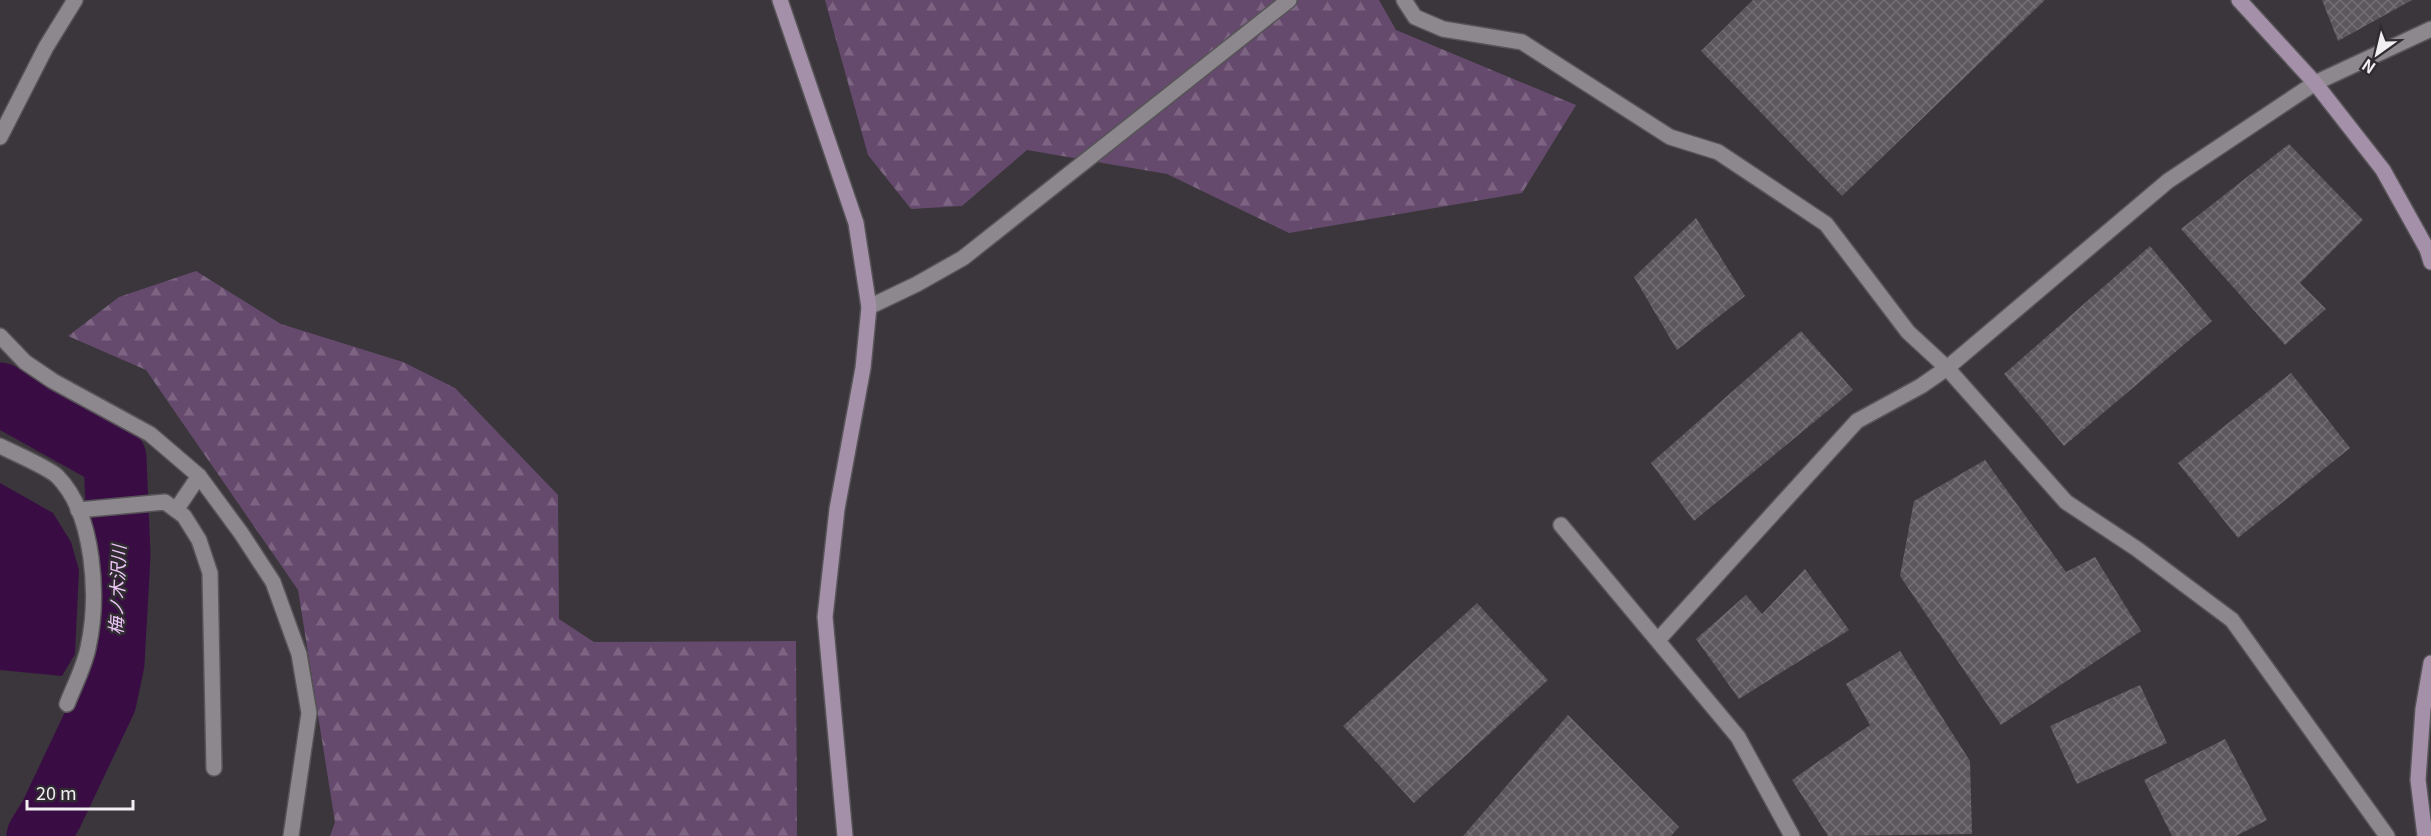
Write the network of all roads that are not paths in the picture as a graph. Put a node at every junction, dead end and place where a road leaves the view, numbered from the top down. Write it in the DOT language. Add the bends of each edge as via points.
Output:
graph roads {
  1 [pos="75,0"];
  2 [pos="780,0"];
  3 [pos="1289,0"];
  4 [pos="1404,0"];
  5 [pos="2240,0"];
  6 [pos="2431,28"];
  7 [pos="2315,83"];
  8 [pos="0,137"];
  9 [pos="2431,262"];
  10 [pos="869,307"];
  11 [pos="0,336"];
  12 [pos="1947,368"];
  13 [pos="0,446"];
  14 [pos="199,476"];
  15 [pos="78,510"];
  16 [pos="176,510"];
  17 [pos="1561,525"];
  18 [pos="1658,640"];
  19 [pos="2431,663"];
  20 [pos="68,704"];
  21 [pos="214,768"];
  22 [pos="291,836"];
  23 [pos="846,836"];
  24 [pos="1792,836"];
  25 [pos="2387,836"];
  26 [pos="2425,836"];
  1 -- 8 [label="street"];
  2 -- 10 [label="street" via="856,223"];
  3 -- 10 [label="street" via="963,258"];
  4 -- 12 [label="street" via="1414,16 1443,29 1522,42 1670,137 1718,152 1826,224 1908,332"];
  5 -- 7 [label="street"];
  6 -- 7 [label="street"];
  7 -- 9 [label="street" via="2383,170"];
  7 -- 12 [label="street" via="2168,182"];
  10 -- 23 [label="street" via="837,510 825,617"];
  11 -- 14 [label="street" via="25,362 150,434"];
  12 -- 18 [label="street" via="1857,421"];
  12 -- 25 [label="street" via="2066,502 2232,620"];
  13 -- 15 [label="street" via="56,475"];
  14 -- 16 [label="street"];
  14 -- 22 [label="street" via="273,582 299,654 309,713"];
  15 -- 16 [label="street" via="165,502"];
  15 -- 20 [label="street" via="88,538 93,596 88,648"];
  16 -- 21 [label="street" via="199,540 210,573"];
  17 -- 18 [label="street"];
  18 -- 24 [label="street" via="1738,737"];
  19 -- 26 [label="street" via="2418,780"];
}
